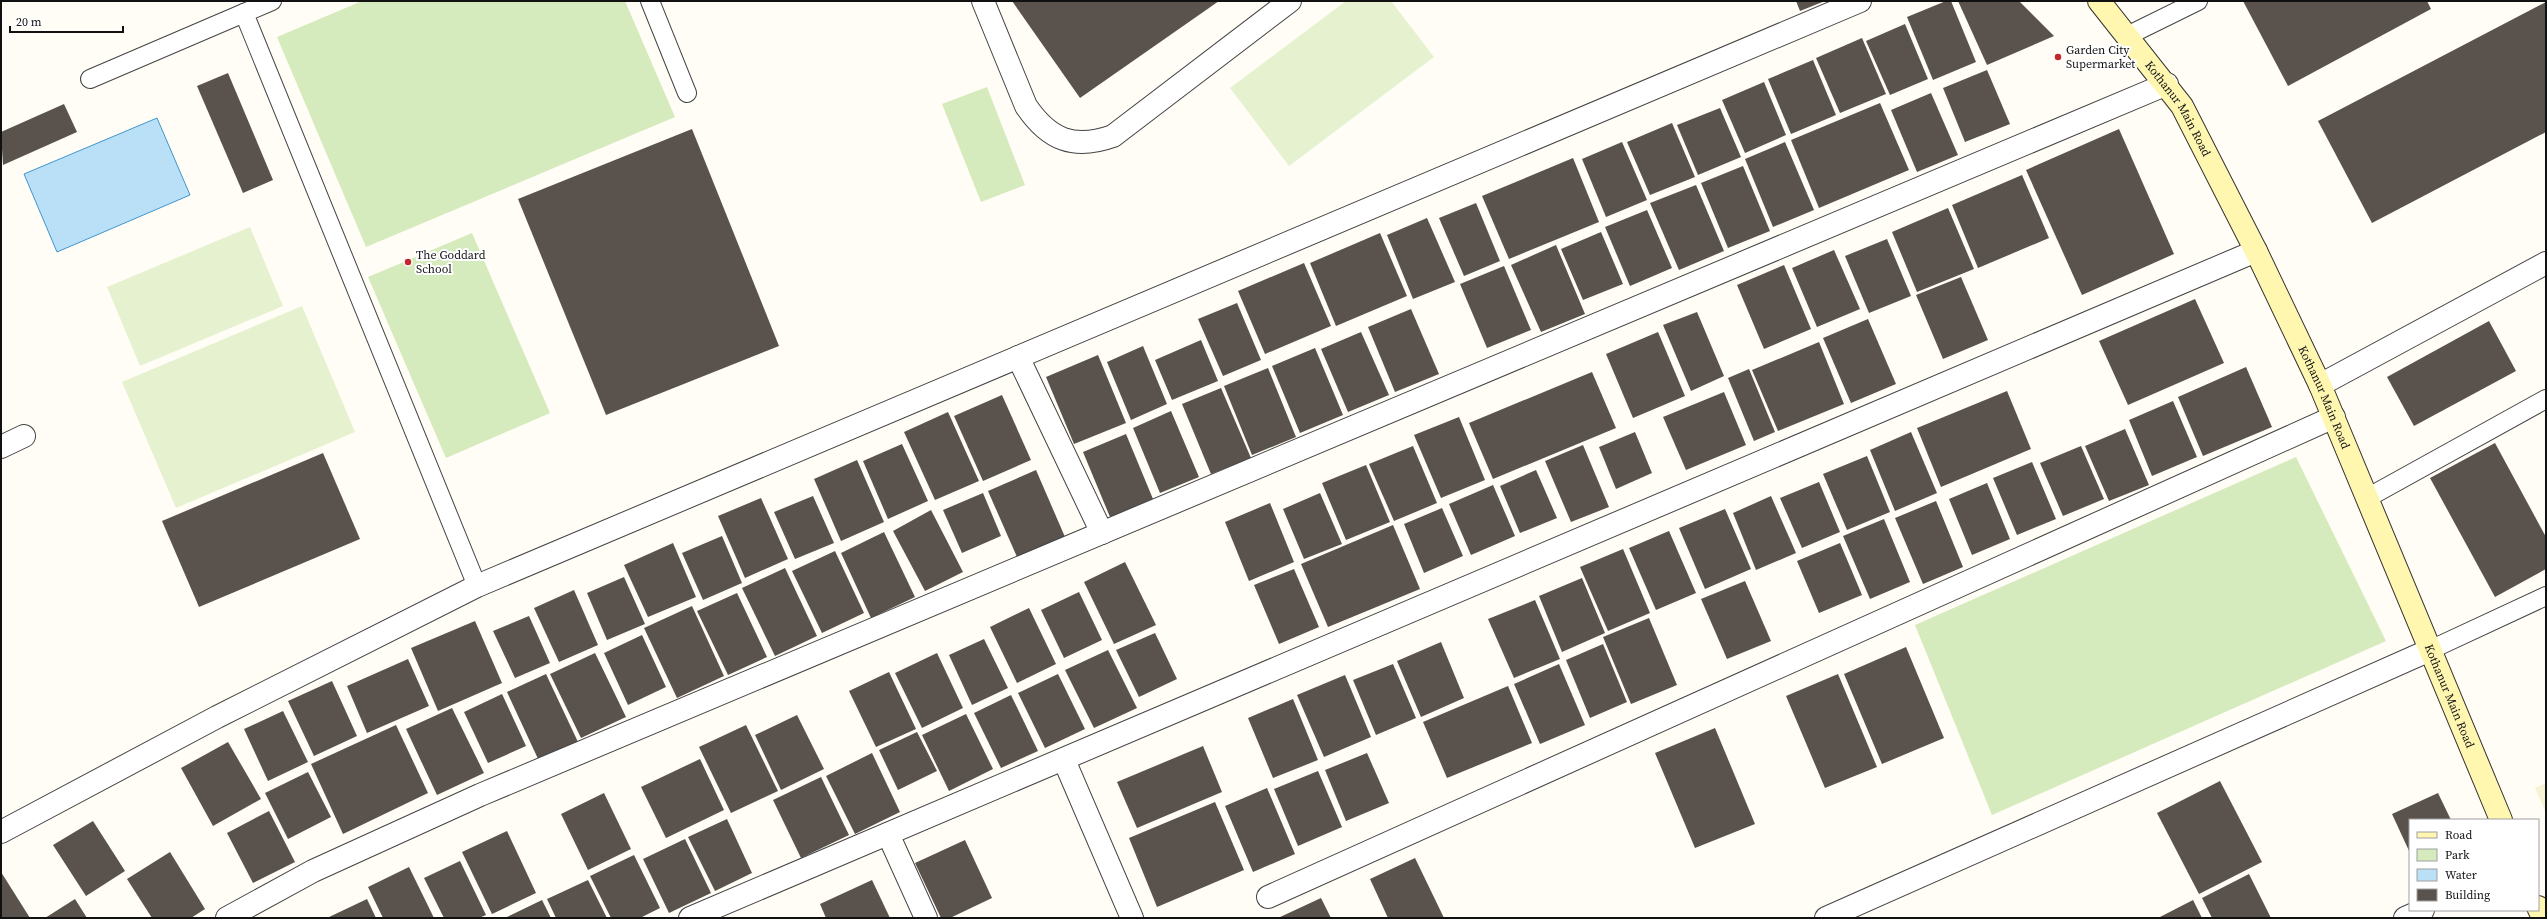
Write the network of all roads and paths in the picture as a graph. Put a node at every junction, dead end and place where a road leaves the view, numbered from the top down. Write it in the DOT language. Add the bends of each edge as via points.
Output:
graph roads {
  1 [pos="272,1"];
  2 [pos="650,1"];
  3 [pos="983,1"];
  4 [pos="1290,1"];
  5 [pos="1860,1"];
  6 [pos="2099,1"];
  7 [pos="2198,1"];
  8 [pos="244,13"];
  9 [pos="2129,36"];
  10 [pos="90,80"];
  11 [pos="2167,84"];
  12 [pos="687,93"];
  13 [pos="2256,251"];
  14 [pos="2546,263"];
  15 [pos="1018,357"];
  16 [pos="2320,385"];
  17 [pos="2546,399"];
  18 [pos="2334,417"];
  19 [pos="24,436"];
  20 [pos="1,447"];
  21 [pos="2367,498"];
  22 [pos="1102,533"];
  23 [pos="477,586"];
  24 [pos="2546,596"];
  25 [pos="2430,650"];
  26 [pos="1064,760"];
  27 [pos="2501,819"];
  28 [pos="1,832"];
  29 [pos="888,834"];
  30 [pos="1268,897"];
  31 [pos="2421,911"];
  32 [pos="227,918"];
  33 [pos="690,918"];
  34 [pos="926,918"];
  35 [pos="1132,918"];
  36 [pos="1826,918"];
  37 [pos="2405,918"];
  1 -- 8 [label="lane"];
  2 -- 12 [label="lane"];
  3 -- 4 [label="street" via="1026,106 1036,121 1064,140 1080,143 1097,142 1113,136"];
  5 -- 15 [label="street"];
  6 -- 9 [label="main road, Kothanur Main Road"];
  7 -- 9 [label="lane"];
  8 -- 10 [label="lane"];
  8 -- 23 [label="lane"];
  9 -- 11 [label="main road, Kothanur Main Road"];
  11 -- 13 [label="main road, Kothanur Main Road" via="2182,106"];
  11 -- 22 [label="street"];
  13 -- 16 [label="main road, Kothanur Main Road"];
  13 -- 26 [label="street"];
  14 -- 16 [label="street"];
  15 -- 22 [label="street"];
  15 -- 23 [label="street"];
  16 -- 18 [label="main road, Kothanur Main Road"];
  17 -- 21 [label="lane"];
  18 -- 21 [label="main road, Kothanur Main Road"];
  18 -- 30 [label="street"];
  19 -- 20 [label="street"];
  21 -- 25 [label="main road, Kothanur Main Road"];
  22 -- 32 [label="street" via="480,795 313,871"];
  23 -- 28 [label="street" via="217,717"];
  24 -- 25 [label="lane"];
  25 -- 27 [label="main road, Kothanur Main Road"];
  25 -- 36 [label="street"];
  26 -- 29 [label="street"];
  26 -- 35 [label="street"];
  29 -- 33 [label="street"];
  29 -- 34 [label="street"];
  31 -- 37 [label="street"];
}
